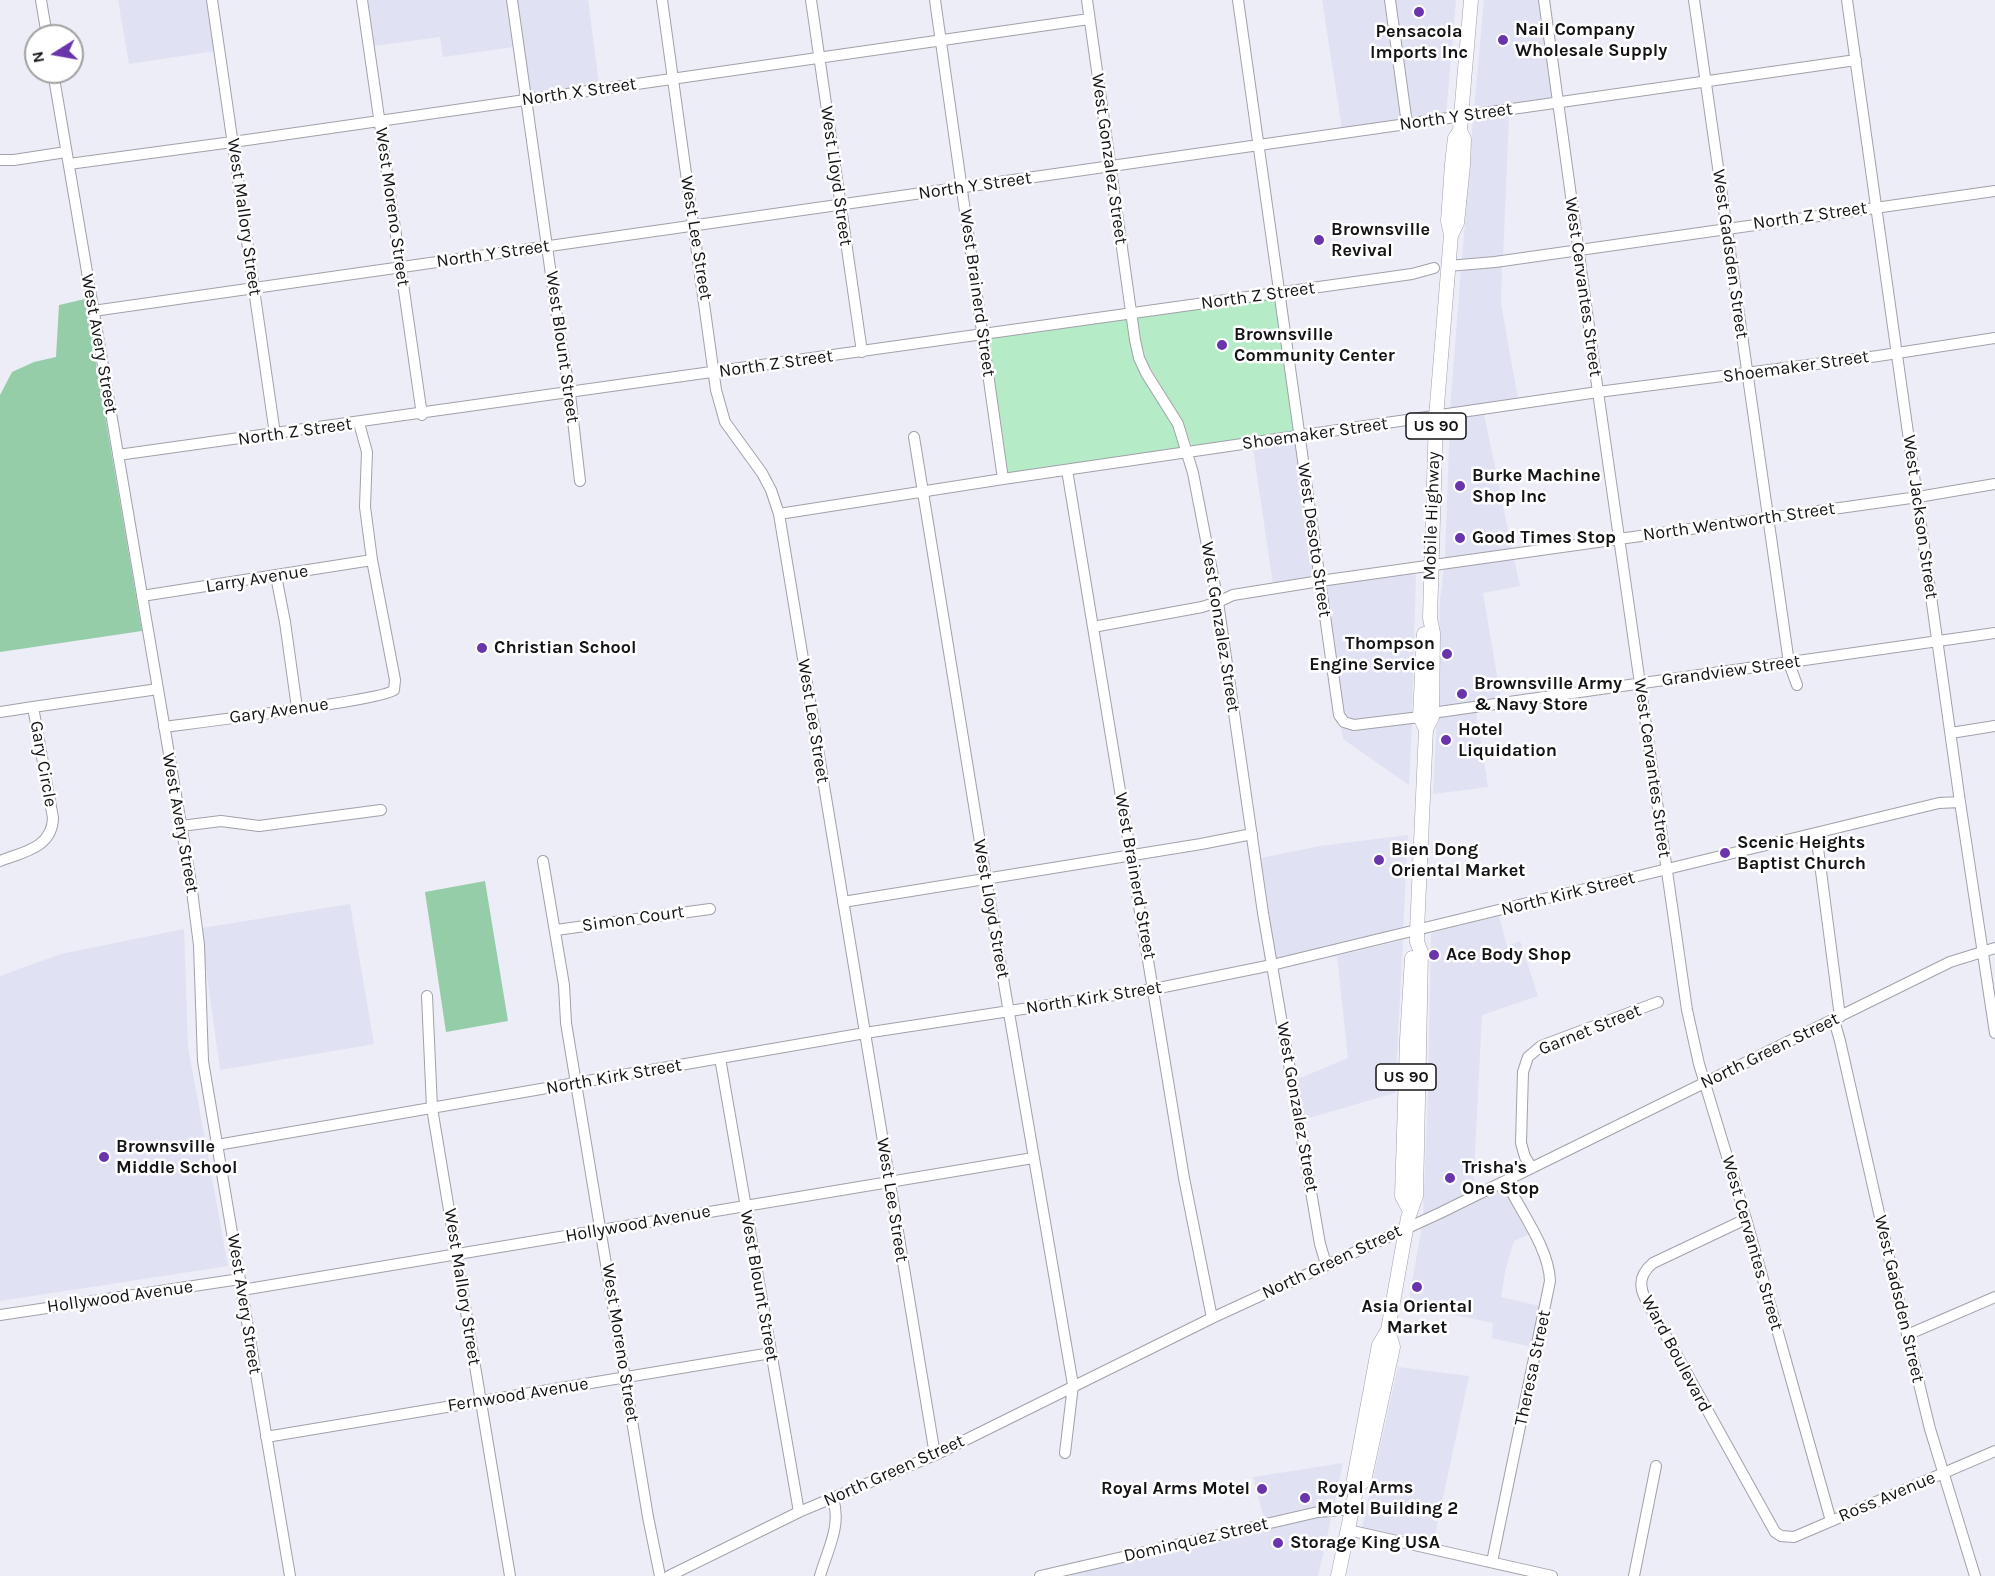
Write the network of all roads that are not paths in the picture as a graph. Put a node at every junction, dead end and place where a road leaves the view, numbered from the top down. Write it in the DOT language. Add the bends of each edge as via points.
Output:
graph roads {
  1 [pos="41,0"];
  2 [pos="212,0"];
  3 [pos="362,0"];
  4 [pos="512,0"];
  5 [pos="662,0"];
  6 [pos="811,0"];
  7 [pos="934,0"];
  8 [pos="1086,0"];
  9 [pos="1238,0"];
  10 [pos="1390,0"];
  11 [pos="1471,0"];
  12 [pos="1544,0"];
  13 [pos="1695,0"];
  14 [pos="1847,0"];
  15 [pos="1089,19"];
  16 [pos="45,24"];
  17 [pos="940,40"];
  18 [pos="819,57"];
  19 [pos="1856,60"];
  20 [pos="673,78"];
  21 [pos="1706,81"];
  22 [pos="55,84"];
  23 [pos="526,99"];
  24 [pos="1558,103"];
  25 [pos="1461,116"];
  26 [pos="380,120"];
  27 [pos="1407,124"];
  28 [pos="233,142"];
  29 [pos="1258,145"];
  30 [pos="66,152"];
  31 [pos="0,160"];
  32 [pos="69,164"];
  33 [pos="1110,166"];
  34 [pos="962,188"];
  35 [pos="1995,191"];
  36 [pos="840,206"];
  37 [pos="1877,207"];
  38 [pos="694,226"];
  39 [pos="1727,228"];
  40 [pos="547,247"];
  41 [pos="1578,250"];
  42 [pos="401,266"];
  43 [pos="1441,267"];
  44 [pos="254,288"];
  45 [pos="1280,292"];
  46 [pos="93,311"];
  47 [pos="1132,314"];
  48 [pos="982,335"];
  49 [pos="1995,338"];
  50 [pos="862,352"];
  51 [pos="1897,352"];
  52 [pos="714,373"];
  53 [pos="1747,373"];
  54 [pos="1598,392"];
  55 [pos="570,394"];
  56 [pos="422,415"];
  57 [pos="1436,417"];
  58 [pos="358,423"];
  59 [pos="275,434"];
  60 [pos="1300,436"];
  61 [pos="914,437"];
  62 [pos="1187,453"];
  63 [pos="118,456"];
  64 [pos="1067,470"];
  65 [pos="1003,479"];
  66 [pos="580,481"];
  67 [pos="1995,484"];
  68 [pos="923,491"];
  69 [pos="1917,497"];
  70 [pos="779,514"];
  71 [pos="1768,518"];
  72 [pos="1619,539"];
  73 [pos="372,560"];
  74 [pos="1431,565"];
  75 [pos="276,576"];
  76 [pos="1320,581"];
  77 [pos="142,596"];
  78 [pos="1218,602"];
  79 [pos="1093,627"];
  80 [pos="1995,633"];
  81 [pos="1938,642"];
  82 [pos="1789,663"];
  83 [pos="1640,684"];
  84 [pos="1797,685"];
  85 [pos="158,689"];
  86 [pos="33,707"];
  87 [pos="297,708"];
  88 [pos="0,712"];
  89 [pos="1426,719"];
  90 [pos="1344,722"];
  91 [pos="1995,726"];
  92 [pos="164,728"];
  93 [pos="1951,733"];
  94 [pos="1960,802"];
  95 [pos="381,810"];
  96 [pos="181,826"];
  97 [pos="1816,833"];
  98 [pos="1252,834"];
  99 [pos="1130,855"];
  100 [pos="0,861"];
  101 [pos="543,861"];
  102 [pos="1667,870"];
  103 [pos="986,879"];
  104 [pos="843,902"];
  105 [pos="710,909"];
  106 [pos="555,930"];
  107 [pos="1417,936"];
  108 [pos="1995,948"];
  109 [pos="1982,953"];
  110 [pos="1272,965"];
  111 [pos="1154,989"];
  112 [pos="427,996"];
  113 [pos="1658,1002"];
  114 [pos="1009,1012"];
  115 [pos="1837,1018"];
  116 [pos="1995,1033"];
  117 [pos="865,1034"];
  118 [pos="720,1059"];
  119 [pos="1705,1083"];
  120 [pos="577,1084"];
  121 [pos="432,1108"];
  122 [pos="217,1144"];
  123 [pos="1034,1158"];
  124 [pos="1532,1168"];
  125 [pos="1506,1181"];
  126 [pos="889,1182"];
  127 [pos="745,1205"];
  128 [pos="1746,1219"];
  129 [pos="1407,1228"];
  130 [pos="601,1229"];
  131 [pos="457,1254"];
  132 [pos="1326,1264"];
  133 [pos="241,1285"];
  134 [pos="1995,1297"];
  135 [pos="0,1315"];
  136 [pos="1212,1318"];
  137 [pos="1907,1335"];
  138 [pos="771,1353"];
  139 [pos="625,1377"];
  140 [pos="1072,1385"];
  141 [pos="481,1401"];
  142 [pos="266,1437"];
  143 [pos="1995,1451"];
  144 [pos="1065,1453"];
  145 [pos="935,1455"];
  146 [pos="1656,1466"];
  147 [pos="1942,1473"];
  148 [pos="833,1499"];
  149 [pos="1352,1509"];
  150 [pos="799,1512"];
  151 [pos="1831,1521"];
  152 [pos="1348,1530"];
  153 [pos="1777,1534"];
  154 [pos="1492,1562"];
  155 [pos="1064,1573"];
  156 [pos="290,1576"];
  157 [pos="510,1576"];
  158 [pos="660,1576"];
  159 [pos="669,1576"];
  160 [pos="820,1576"];
  161 [pos="1040,1576"];
  162 [pos="1338,1576"];
  163 [pos="1552,1576"];
  164 [pos="1634,1576"];
  165 [pos="1975,1576"];
  1 -- 16 [label="street"];
  2 -- 28 [label="street, West Mallory Street"];
  3 -- 26 [label="street, West Moreno Street"];
  4 -- 23 [label="street, West Blount Street"];
  5 -- 20 [label="street, West Lee Street"];
  6 -- 18 [label="street, West Lloyd Street"];
  7 -- 17 [label="street, West Brainerd Street"];
  8 -- 15 [label="street, West Gonzalez Street"];
  9 -- 29 [label="street, West Desoto Street"];
  10 -- 27 [label="street"];
  11 -- 25 [label="main road, Mobile Highway / US 90"];
  12 -- 24 [label="street, West Cervantes Street"];
  13 -- 21 [label="street, West Gadsden Street"];
  14 -- 19 [label="street, West Jackson Street"];
  15 -- 17 [label="street, North X Street"];
  15 -- 33 [label="street, West Gonzalez Street"];
  17 -- 18 [label="street, North X Street"];
  17 -- 34 [label="street, West Brainerd Street"];
  18 -- 20 [label="street, North X Street"];
  18 -- 36 [label="street, West Lloyd Street"];
  19 -- 21 [label="street, North Y Street"];
  19 -- 37 [label="street, West Jackson Street"];
  20 -- 23 [label="street, North X Street"];
  20 -- 38 [label="street, West Lee Street"];
  21 -- 24 [label="street, North Y Street"];
  21 -- 39 [label="street, West Gadsden Street"];
  22 -- 30 [label="street, West Avery Street"];
  23 -- 26 [label="street, North X Street"];
  23 -- 40 [label="street, West Blount Street"];
  24 -- 25 [label="street, North Y Street"];
  24 -- 41 [label="street, West Cervantes Street"];
  25 -- 27 [label="street, North Y Street"];
  25 -- 43 [label="main road, Mobile Highway / US 90" via="1452,164 1448,221 1451,235"];
  26 -- 28 [label="street, North X Street"];
  26 -- 42 [label="street, West Moreno Street"];
  27 -- 29 [label="street, North Y Street"];
  28 -- 32 [label="street, North X Street"];
  28 -- 44 [label="street, West Mallory Street"];
  29 -- 33 [label="street, North Y Street"];
  29 -- 45 [label="street, West Desoto Street"];
  30 -- 31 [label="street"];
  30 -- 32 [label="street, West Avery Street"];
  32 -- 46 [label="street, West Avery Street"];
  33 -- 34 [label="street, North Y Street"];
  33 -- 47 [label="street, West Gonzalez Street"];
  34 -- 36 [label="street, North Y Street"];
  34 -- 48 [label="street, West Brainerd Street"];
  35 -- 37 [label="street, North Z Street"];
  36 -- 38 [label="street, North Y Street"];
  36 -- 50 [label="street, West Lloyd Street"];
  37 -- 39 [label="street, North Z Street"];
  37 -- 51 [label="street, West Jackson Street"];
  38 -- 40 [label="street, North Y Street"];
  38 -- 52 [label="street, West Lee Street"];
  39 -- 41 [label="street, North Z Street"];
  39 -- 53 [label="street, West Gadsden Street"];
  40 -- 42 [label="street, North Y Street"];
  40 -- 55 [label="street, West Blount Street"];
  41 -- 43 [label="street, North Z Street"];
  41 -- 54 [label="street, West Cervantes Street"];
  42 -- 44 [label="street, North Y Street"];
  42 -- 56 [label="street, West Moreno Street"];
  43 -- 45 [label="street, North Z Street"];
  43 -- 57 [label="main road, Mobile Highway / US 90"];
  44 -- 46 [label="street, North Y Street"];
  44 -- 59 [label="street, West Mallory Street"];
  45 -- 47 [label="street, North Z Street"];
  45 -- 60 [label="street, West Desoto Street"];
  46 -- 63 [label="street, West Avery Street"];
  47 -- 48 [label="street, North Z Street"];
  47 -- 62 [label="street, West Gonzalez Street" via="1141,363 1178,424"];
  48 -- 50 [label="street, North Z Street"];
  48 -- 65 [label="street, West Brainerd Street"];
  49 -- 51 [label="street, Shoemaker Street"];
  50 -- 52 [label="street, North Z Street"];
  51 -- 53 [label="street, Shoemaker Street"];
  51 -- 69 [label="street, West Jackson Street"];
  52 -- 55 [label="street, North Z Street"];
  52 -- 70 [label="street, West Lee Street" via="721,414 762,473"];
  53 -- 54 [label="street, Shoemaker Street"];
  53 -- 71 [label="street, West Gadsden Street"];
  54 -- 57 [label="street, Shoemaker Street"];
  54 -- 72 [label="street, West Cervantes Street"];
  55 -- 56 [label="street, North Z Street"];
  55 -- 66 [label="street, West Blount Street"];
  56 -- 58 [label="street, North Z Street"];
  57 -- 60 [label="street, Shoemaker Street"];
  57 -- 74 [label="main road, Mobile Highway / US 90"];
  58 -- 59 [label="street, North Z Street"];
  58 -- 73 [label="street" via="367,452 365,507"];
  59 -- 63 [label="street, North Z Street"];
  60 -- 62 [label="street, Shoemaker Street"];
  60 -- 76 [label="street, West Desoto Street"];
  61 -- 68 [label="street, West Lloyd Street"];
  62 -- 64 [label="street, Shoemaker Street"];
  62 -- 78 [label="street, West Gonzalez Street"];
  63 -- 77 [label="street, West Avery Street"];
  64 -- 65 [label="street, Shoemaker Street"];
  64 -- 79 [label="street, West Brainerd Street"];
  65 -- 68 [label="street, Shoemaker Street"];
  67 -- 69 [label="street, North Wentworth Street"];
  68 -- 70 [label="street, Shoemaker Street"];
  68 -- 103 [label="street, West Lloyd Street"];
  69 -- 71 [label="street, North Wentworth Street"];
  69 -- 81 [label="street, West Jackson Street"];
  70 -- 104 [label="street, West Lee Street"];
  71 -- 72 [label="street, North Wentworth Street"];
  71 -- 82 [label="street, West Gadsden Street"];
  72 -- 74 [label="street, North Wentworth Street"];
  72 -- 83 [label="street, West Cervantes Street"];
  73 -- 75 [label="street, Larry Avenue"];
  73 -- 87 [label="street, Gary Avenue" via="395,680 393,692"];
  74 -- 76 [label="street, North Wentworth Street"];
  74 -- 89 [label="main road, Mobile Highway / US 90" via="1430,618 1424,632"];
  75 -- 77 [label="street, Larry Avenue"];
  75 -- 87 [label="street"];
  76 -- 78 [label="street, North Wentworth Street" via="1233,595"];
  76 -- 90 [label="street, West Desoto Street" via="1339,715"];
  77 -- 85 [label="street, West Avery Street"];
  78 -- 79 [label="street, North Wentworth Street"];
  78 -- 98 [label="street, West Gonzalez Street"];
  79 -- 99 [label="street, West Brainerd Street"];
  80 -- 81 [label="street, Grandview Street"];
  81 -- 82 [label="street, Grandview Street"];
  81 -- 93 [label="street, West Jackson Street"];
  82 -- 83 [label="street, Grandview Street"];
  82 -- 84 [label="street, West Gadsden Street"];
  83 -- 89 [label="street, Grandview Street"];
  83 -- 102 [label="street, West Cervantes Street"];
  85 -- 86 [label="street, Gary Circle"];
  85 -- 92 [label="street, West Avery Street"];
  86 -- 88 [label="street, Gary Circle"];
  86 -- 100 [label="street, Gary Circle" via="53,818 51,831 38,847"];
  87 -- 92 [label="street, Gary Avenue"];
  89 -- 90 [label="street, Grandview Street" via="1354,726"];
  89 -- 107 [label="main road, Mobile Highway / US 90"];
  91 -- 93 [label="street"];
  92 -- 96 [label="street, West Avery Street"];
  93 -- 94 [label="street, West Jackson Street"];
  94 -- 97 [label="street, North Kirk Street" via="1939,803"];
  94 -- 109 [label="street, West Jackson Street"];
  95 -- 96 [label="street" via="259,826 221,821"];
  96 -- 122 [label="street, West Avery Street" via="196,921 203,1061"];
  97 -- 102 [label="street, North Kirk Street"];
  97 -- 115 [label="street, West Gadsden Street"];
  98 -- 99 [label="street"];
  98 -- 110 [label="street, West Gonzalez Street"];
  99 -- 103 [label="street"];
  99 -- 111 [label="street, West Brainerd Street"];
  101 -- 106 [label="street, West Moreno Street"];
  102 -- 107 [label="street, North Kirk Street"];
  102 -- 119 [label="street, West Cervantes Street" via="1685,1002"];
  103 -- 104 [label="street"];
  103 -- 114 [label="street, West Lloyd Street"];
  104 -- 117 [label="street, West Lee Street"];
  105 -- 106 [label="street, Simon Court"];
  106 -- 120 [label="street, West Moreno Street"];
  107 -- 110 [label="street, North Kirk Street"];
  107 -- 129 [label="main road, Mobile Highway / US 90" via="1407,1040 1402,1196 1410,1211"];
  108 -- 109 [label="street, North Green Street"];
  109 -- 115 [label="street, North Green Street" via="1950,962"];
  109 -- 116 [label="street, West Jackson Street"];
  110 -- 111 [label="street, North Kirk Street"];
  110 -- 132 [label="street, West Gonzalez Street"];
  111 -- 114 [label="street, North Kirk Street"];
  111 -- 136 [label="street, West Brainerd Street" via="1184,1178"];
  112 -- 121 [label="street, West Mallory Street"];
  113 -- 124 [label="street, Garnet Street" via="1541,1046 1528,1057 1523,1072 1521,1143"];
  114 -- 117 [label="street, North Kirk Street"];
  114 -- 123 [label="street, West Lloyd Street"];
  115 -- 119 [label="street, North Green Street"];
  115 -- 137 [label="street, West Gadsden Street"];
  117 -- 118 [label="street, North Kirk Street"];
  117 -- 126 [label="street, West Lee Street"];
  118 -- 120 [label="street, North Kirk Street"];
  118 -- 127 [label="street, West Blount Street"];
  119 -- 124 [label="street, North Green Street"];
  119 -- 128 [label="street, West Cervantes Street"];
  120 -- 121 [label="street, North Kirk Street"];
  120 -- 130 [label="street, West Moreno Street"];
  121 -- 122 [label="street, North Kirk Street"];
  121 -- 131 [label="street, West Mallory Street"];
  122 -- 133 [label="street, West Avery Street"];
  123 -- 126 [label="street, Hollywood Avenue"];
  123 -- 140 [label="street, West Lloyd Street"];
  124 -- 125 [label="street, North Green Street"];
  125 -- 129 [label="street, North Green Street"];
  125 -- 154 [label="street, Theresa Street" via="1544,1252 1550,1281"];
  126 -- 127 [label="street, Hollywood Avenue"];
  126 -- 145 [label="street, West Lee Street"];
  127 -- 130 [label="street, Hollywood Avenue"];
  127 -- 138 [label="street, West Blount Street"];
  128 -- 151 [label="street, West Cervantes Street"];
  128 -- 153 [label="street, Ward Boulevard" via="1653,1263 1643,1274 1641,1286"];
  129 -- 132 [label="street, North Green Street"];
  129 -- 149 [label="main road, Mobile Highway / US 90" via="1388,1330 1379,1345 1358,1451 1354,1479 1358,1486"];
  130 -- 131 [label="street, Hollywood Avenue"];
  130 -- 139 [label="street, West Moreno Street"];
  131 -- 133 [label="street, Hollywood Avenue"];
  131 -- 141 [label="street, West Mallory Street"];
  132 -- 136 [label="street, North Green Street"];
  133 -- 135 [label="street, Hollywood Avenue"];
  133 -- 142 [label="street, West Avery Street"];
  134 -- 137 [label="street"];
  136 -- 140 [label="street, North Green Street"];
  137 -- 147 [label="street, West Gadsden Street"];
  138 -- 139 [label="street, Fernwood Avenue"];
  138 -- 150 [label="street, West Blount Street"];
  139 -- 141 [label="street, Fernwood Avenue"];
  139 -- 158 [label="street, West Moreno Street"];
  140 -- 144 [label="street, West Lloyd Street"];
  140 -- 145 [label="street, North Green Street"];
  141 -- 142 [label="street, Fernwood Avenue"];
  141 -- 157 [label="street, West Mallory Street"];
  142 -- 156 [label="street, West Avery Street"];
  143 -- 147 [label="street, Ross Avenue"];
  145 -- 148 [label="street, North Green Street"];
  146 -- 164 [label="street"];
  147 -- 151 [label="street, Ross Avenue"];
  147 -- 165 [label="street, West Gadsden Street"];
  148 -- 150 [label="street, North Green Street"];
  148 -- 160 [label="street" via="836,1526"];
  149 -- 152 [label="main road, Mobile Highway / US 90"];
  149 -- 155 [label="street, Dominquez Street" via="1318,1512"];
  150 -- 159 [label="street, North Green Street"];
  151 -- 153 [label="street, Ross Avenue" via="1794,1537"];
  152 -- 154 [label="street"];
  152 -- 162 [label="main road, Mobile Highway / US 90"];
  154 -- 163 [label="street"];
  155 -- 161 [label="street, Dominquez Street"];
}
